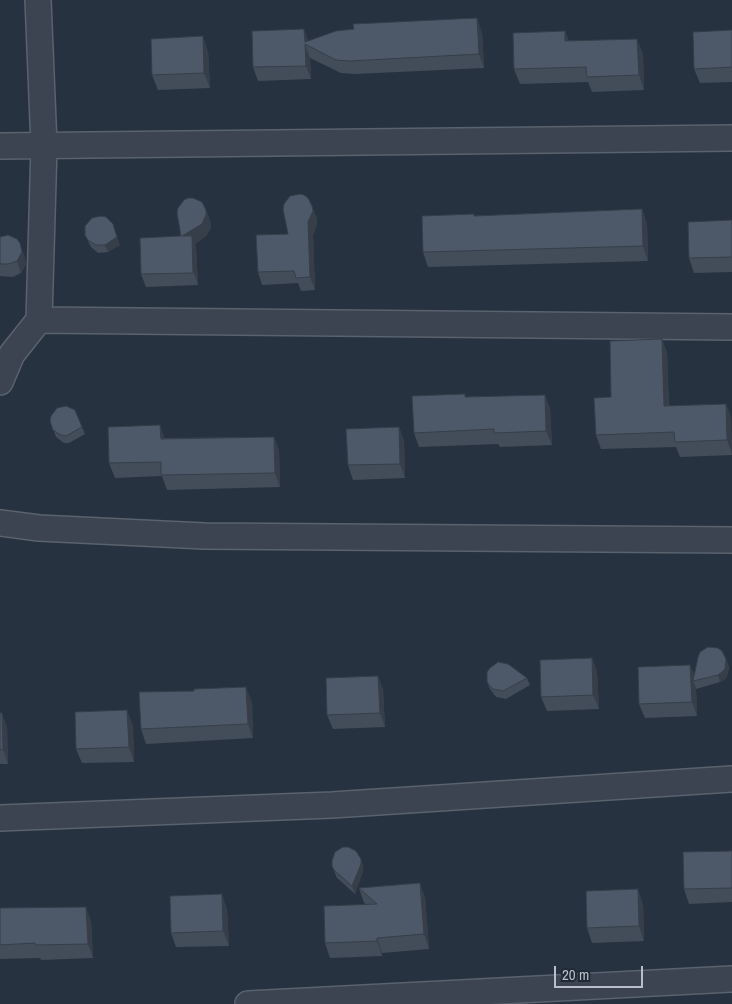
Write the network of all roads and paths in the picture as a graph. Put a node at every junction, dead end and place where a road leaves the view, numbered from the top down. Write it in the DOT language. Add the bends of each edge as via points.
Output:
graph roads {
  1 [pos="38,0"];
  2 [pos="732,138"];
  3 [pos="0,146"];
  4 [pos="44,146"];
  5 [pos="39,320"];
  6 [pos="732,327"];
  7 [pos="0,382"];
  8 [pos="0,523"];
  9 [pos="732,540"];
  10 [pos="732,780"];
  11 [pos="0,818"];
  12 [pos="732,979"];
  13 [pos="248,1004"];
  1 -- 4 [label="street"];
  2 -- 4 [label="street"];
  3 -- 4 [label="street"];
  4 -- 5 [label="street"];
  5 -- 6 [label="street"];
  5 -- 7 [label="street" via="12,354"];
  8 -- 9 [label="street" via="39,528 204,536"];
  10 -- 11 [label="street" via="332,805"];
  12 -- 13 [label="street"];
}
